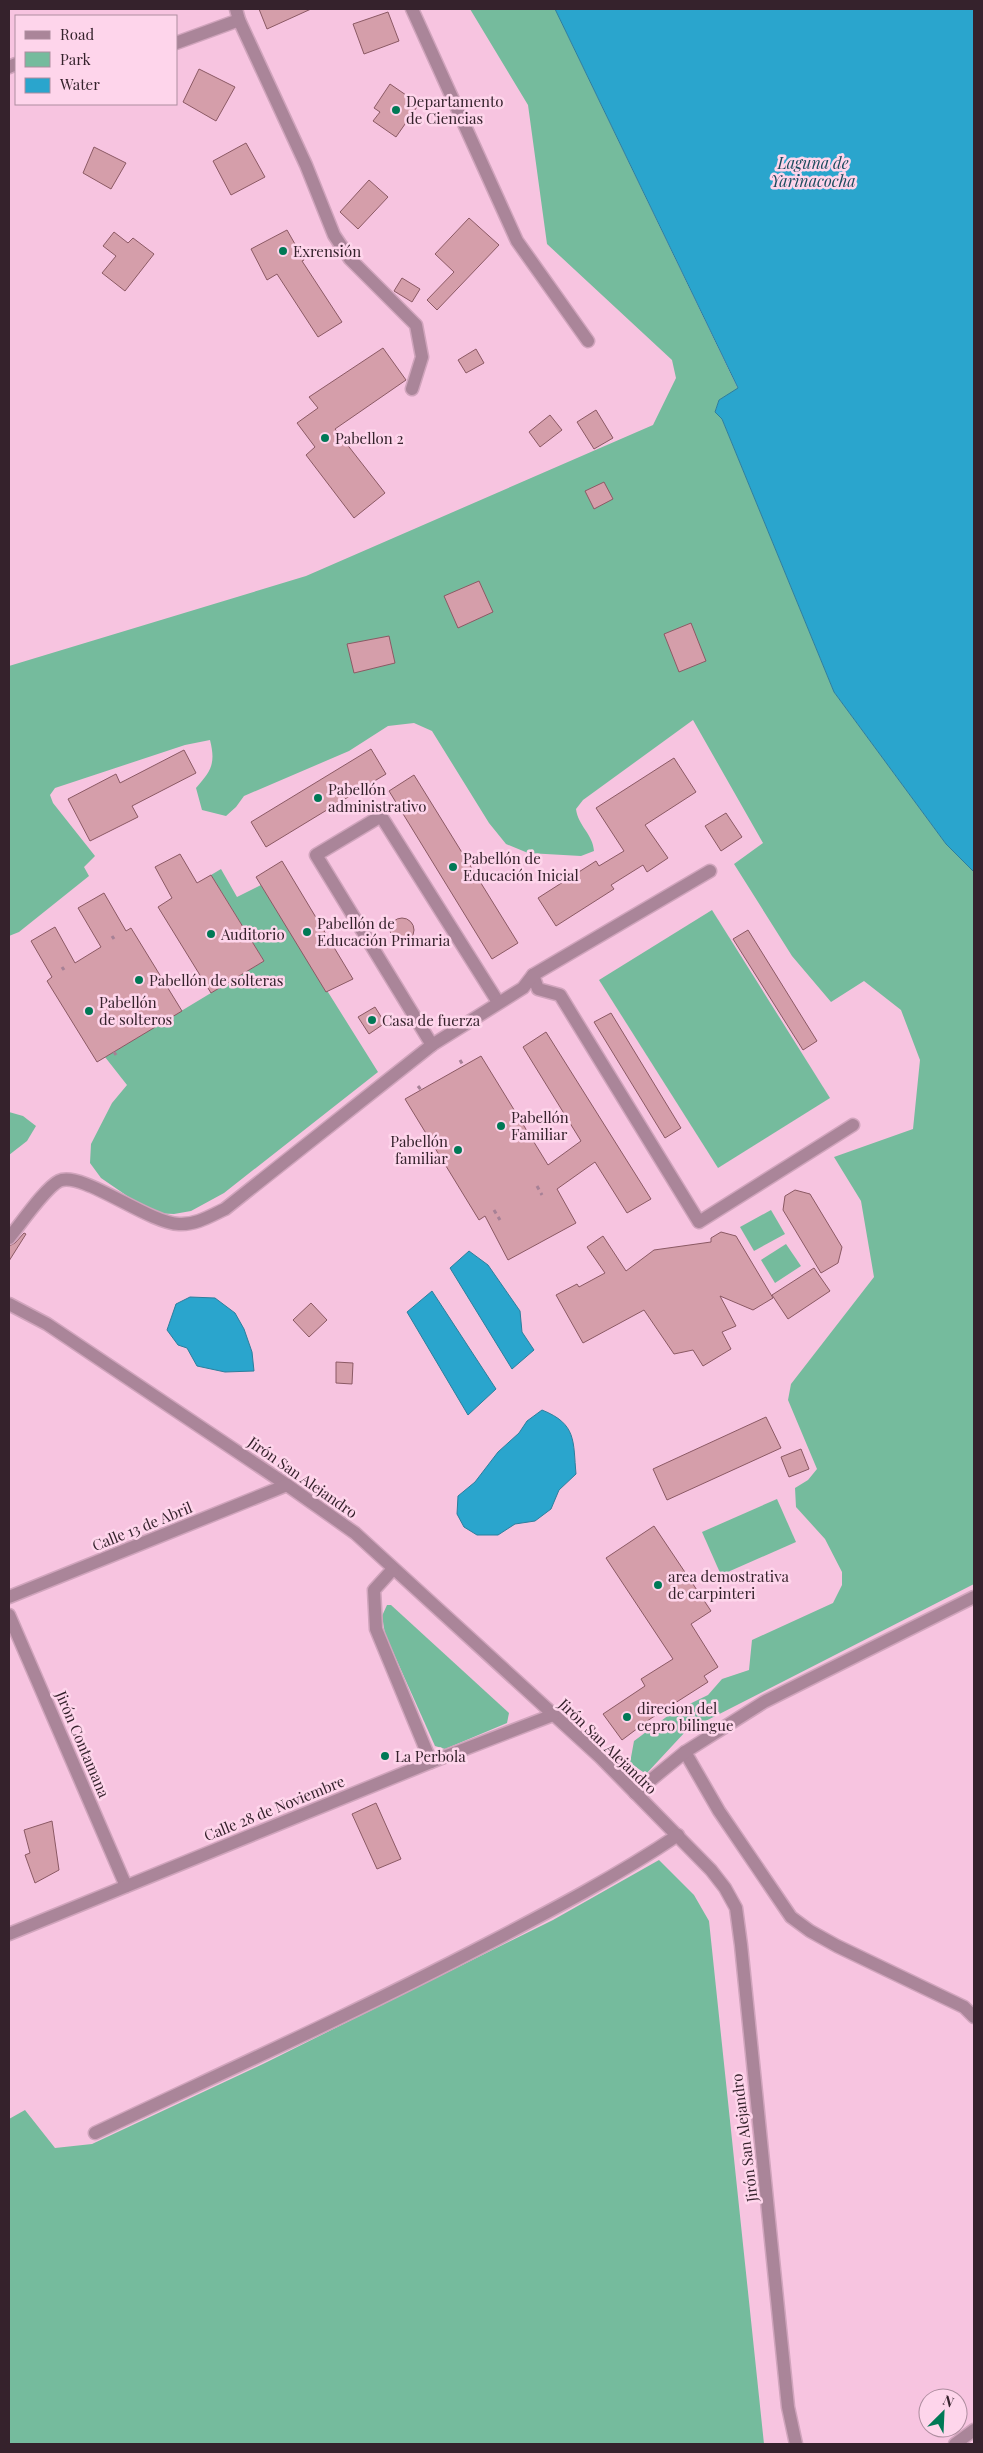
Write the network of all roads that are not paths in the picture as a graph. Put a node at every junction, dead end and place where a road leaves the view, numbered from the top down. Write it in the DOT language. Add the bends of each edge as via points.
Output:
graph roads {
  1 [pos="412,9"];
  2 [pos="237,14"];
  3 [pos="178,42"];
  4 [pos="588,341"];
  5 [pos="412,389"];
  6 [pos="710,871"];
  7 [pos="533,975"];
  8 [pos="498,1002"];
  9 [pos="432,1045"];
  10 [pos="853,1125"];
  11 [pos="9,1238"];
  12 [pos="9,1304"];
  13 [pos="287,1485"];
  14 [pos="393,1569"];
  15 [pos="9,1597"];
  16 [pos="974,1597"];
  17 [pos="9,1615"];
  18 [pos="553,1715"];
  19 [pos="685,1752"];
  20 [pos="431,1762"];
  21 [pos="635,1793"];
  22 [pos="678,1835"];
  23 [pos="126,1886"];
  24 [pos="9,1934"];
  25 [pos="974,2017"];
  26 [pos="95,2133"];
  27 [pos="974,2430"];
  28 [pos="796,2444"];
  29 [pos="955,2444"];
  1 -- 4 [label="street" via="517,241"];
  2 -- 3 [label="street"];
  2 -- 5 [label="street" via="334,235 350,258 416,325 422,357"];
  6 -- 7 [label="street"];
  7 -- 8 [label="street" via="522,988"];
  7 -- 10 [label="street" via="538,989 560,995 699,1222"];
  8 -- 9 [label="street"];
  8 -- 9 [label="street" via="381,816 316,855"];
  9 -- 11 [label="street" via="290,1159 218,1212 195,1222 178,1224 134,1208 79,1180 60,1180"];
  12 -- 13 [label="street, Jirón San Alejandro" via="47,1324"];
  13 -- 14 [label="street, Jirón San Alejandro" via="355,1533"];
  13 -- 15 [label="street, Calle 13 de Abril"];
  14 -- 18 [label="street, Jirón San Alejandro"];
  14 -- 20 [label="street" via="374,1590 376,1629"];
  16 -- 19 [label="street" via="764,1702"];
  17 -- 23 [label="street, Jirón Contamana"];
  18 -- 20 [label="street, Calle 28 de Noviembre"];
  18 -- 21 [label="street, Jirón San Alejandro"];
  19 -- 21 [label="street"];
  19 -- 25 [label="street" via="791,1917 810,1931 964,2007"];
  20 -- 23 [label="street, Calle 28 de Noviembre"];
  21 -- 22 [label="street, Jirón San Alejandro"];
  22 -- 26 [label="street" via="548,1912 427,1976"];
  22 -- 28 [label="street, Jirón San Alejandro" via="711,1870 736,1908 788,2407"];
  23 -- 24 [label="street, Calle 28 de Noviembre"];
  27 -- 29 [label="street"];
}
